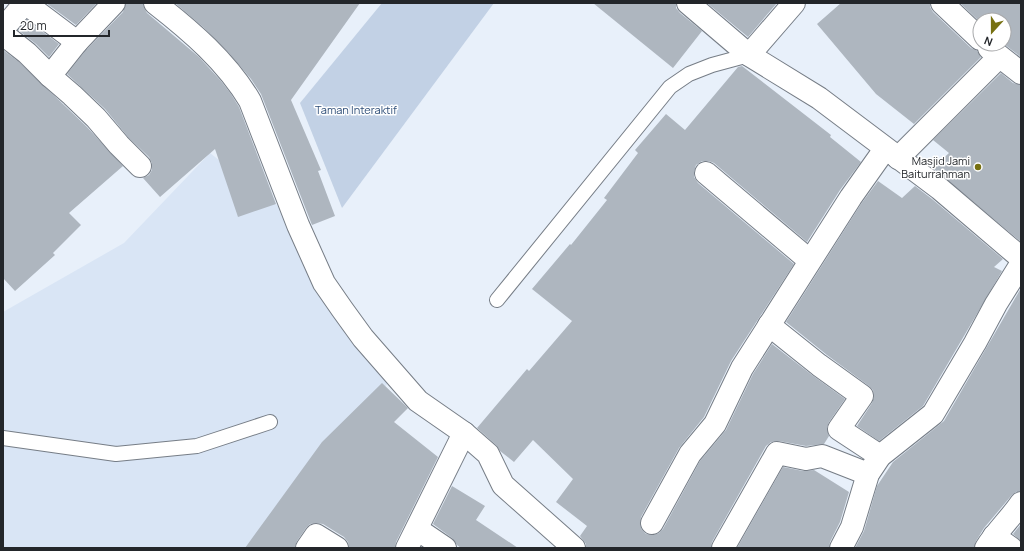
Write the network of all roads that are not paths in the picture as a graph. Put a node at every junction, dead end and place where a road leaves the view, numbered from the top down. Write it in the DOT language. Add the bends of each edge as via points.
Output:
graph roads {
  1 [pos="114,3"];
  2 [pos="156,3"];
  3 [pos="688,3"];
  4 [pos="942,3"];
  5 [pos="788,5"];
  6 [pos="3,29"];
  7 [pos="972,31"];
  8 [pos="3,34"];
  9 [pos="77,42"];
  10 [pos="990,52"];
  11 [pos="995,52"];
  12 [pos="749,55"];
  13 [pos="1021,73"];
  14 [pos="50,76"];
  15 [pos="891,153"];
  16 [pos="140,166"];
  17 [pos="706,173"];
  18 [pos="1021,258"];
  19 [pos="810,260"];
  20 [pos="1021,264"];
  21 [pos="497,300"];
  22 [pos="769,325"];
  23 [pos="270,422"];
  24 [pos="464,433"];
  25 [pos="3,438"];
  26 [pos="880,456"];
  27 [pos="868,474"];
  28 [pos="1021,503"];
  29 [pos="652,523"];
  30 [pos="417,529"];
  31 [pos="990,542"];
  32 [pos="307,548"];
  33 [pos="337,548"];
  34 [pos="407,548"];
  35 [pos="445,548"];
  36 [pos="574,548"];
  37 [pos="723,548"];
  38 [pos="841,548"];
  39 [pos="1012,548"];
  1 -- 9 [label="street"];
  2 -- 24 [label="street" via="189,30 240,83 257,117 304,239 324,283 342,309 363,338 418,401"];
  3 -- 12 [label="street"];
  4 -- 7 [label="street"];
  5 -- 12 [label="street"];
  6 -- 9 [label="street" via="25,3"];
  8 -- 14 [label="street"];
  9 -- 14 [label="street"];
  10 -- 15 [label="street"];
  11 -- 13 [label="street"];
  12 -- 15 [label="street" via="818,98"];
  12 -- 21 [label="lane" via="689,74 670,86"];
  14 -- 16 [label="street" via="96,118"];
  15 -- 18 [label="street" via="940,190"];
  15 -- 19 [label="street" via="851,197"];
  17 -- 19 [label="street"];
  19 -- 22 [label="street"];
  20 -- 26 [label="street" via="933,414"];
  22 -- 26 [label="street" via="862,396 839,429"];
  22 -- 29 [label="street" via="742,368 716,424 690,454"];
  23 -- 25 [label="lane" via="197,446 116,454"];
  24 -- 30 [label="street"];
  24 -- 36 [label="street" via="488,454 503,485"];
  26 -- 27 [label="street"];
  27 -- 37 [label="street" via="822,456 806,459 777,453"];
  27 -- 38 [label="street" via="852,527"];
  28 -- 31 [label="street"];
  30 -- 34 [label="street"];
  30 -- 35 [label="street"];
  31 -- 39 [label="street"];
  32 -- 33 [label="street" via="316,535"];
}
